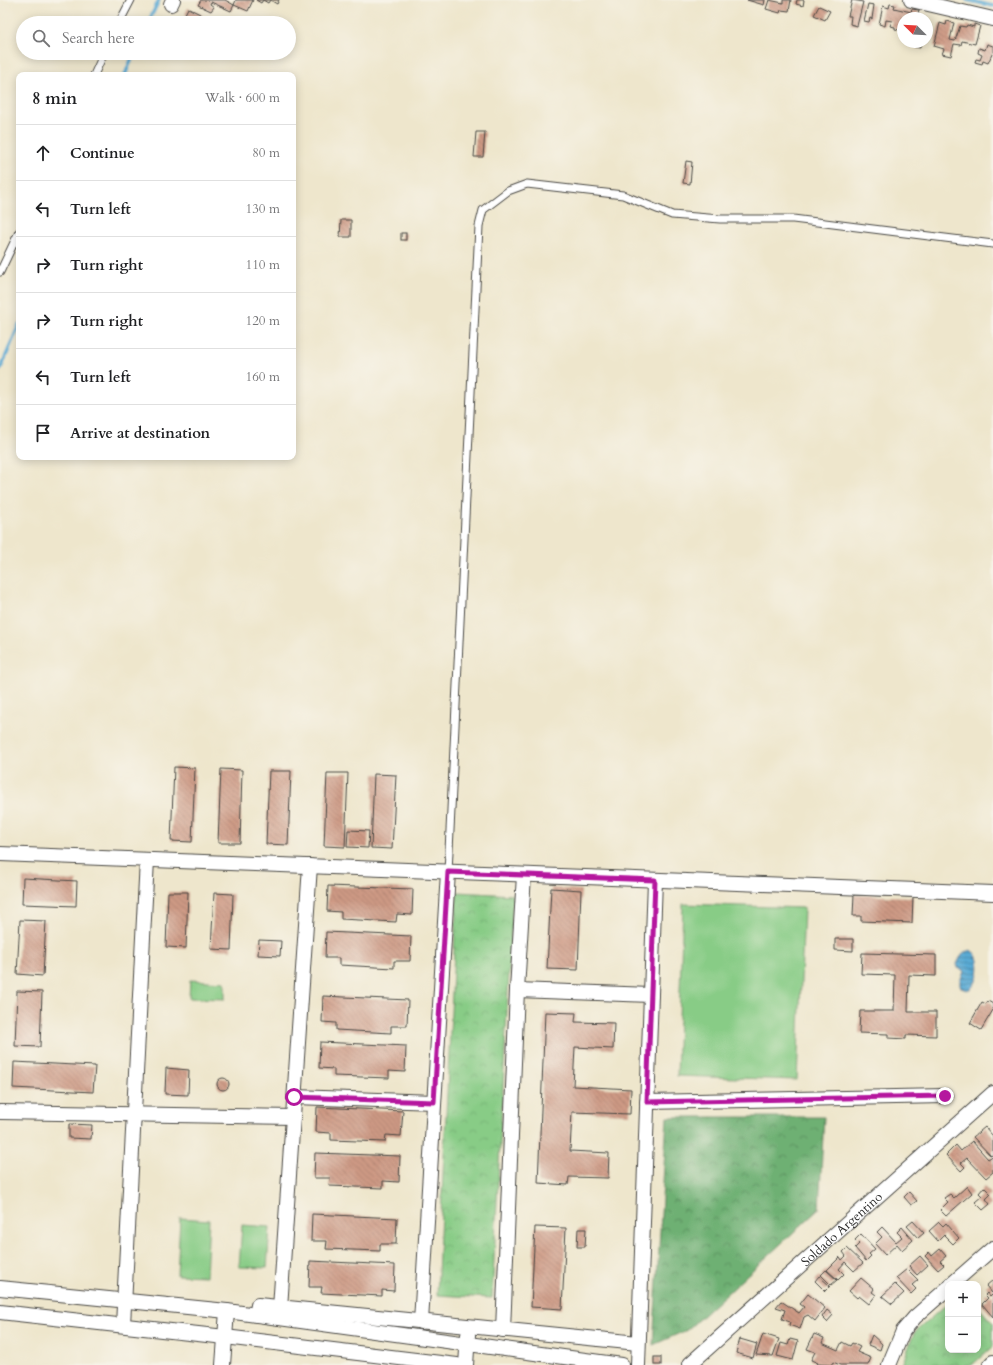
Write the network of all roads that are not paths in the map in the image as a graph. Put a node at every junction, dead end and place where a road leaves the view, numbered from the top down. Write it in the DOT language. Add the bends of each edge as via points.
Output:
graph roads {
  1 [pos="131,0"];
  2 [pos="911,0"];
  3 [pos="123,16"];
  4 [pos="993,19"];
  5 [pos="101,60"];
  6 [pos="95,72"];
  7 [pos="16,238"];
  8 [pos="993,244"];
  9 [pos="0,272"];
  10 [pos="0,854"];
  11 [pos="147,860"];
  12 [pos="0,861"];
  13 [pos="310,866"];
  14 [pos="448,872"];
  15 [pos="524,875"];
  16 [pos="655,880"];
  17 [pos="993,893"];
  18 [pos="517,990"];
  19 [pos="651,995"];
  20 [pos="993,1093"];
  21 [pos="945,1096"];
  22 [pos="294,1097"];
  23 [pos="434,1102"];
  24 [pos="647,1102"];
  25 [pos="0,1112"];
  26 [pos="134,1114"];
  27 [pos="293,1117"];
  28 [pos="993,1248"];
  29 [pos="955,1281"];
  30 [pos="0,1288"];
  31 [pos="945,1291"];
  32 [pos="124,1301"];
  33 [pos="280,1308"];
  34 [pos="227,1311"];
  35 [pos="0,1312"];
  36 [pos="256,1315"];
  37 [pos="421,1322"];
  38 [pos="123,1325"];
  39 [pos="469,1326"];
  40 [pos="503,1330"];
  41 [pos="225,1337"];
  42 [pos="418,1337"];
  43 [pos="638,1343"];
  44 [pos="467,1344"];
  45 [pos="554,1360"];
  46 [pos="416,1362"];
  47 [pos="993,1362"];
  48 [pos="692,1364"];
  49 [pos="223,1365"];
  50 [pos="458,1365"];
  51 [pos="466,1365"];
  52 [pos="622,1365"];
  53 [pos="638,1365"];
  54 [pos="889,1365"];
  55 [pos="990,1365"];
  1 -- 3 [label="lane"];
  2 -- 4 [label="street"];
  5 -- 6 [label="lane"];
  7 -- 9 [label="lane"];
  8 -- 14 [label="lane" via="793,219 720,219 672,215 623,195 528,184 508,191 483,210 479,226"];
  10 -- 11 [label="street"];
  10 -- 12 [label="street"];
  11 -- 13 [label="street"];
  11 -- 26 [label="street"];
  13 -- 14 [label="street"];
  13 -- 22 [label="street"];
  14 -- 15 [label="street"];
  14 -- 23 [label="street"];
  15 -- 16 [label="street"];
  15 -- 18 [label="street"];
  16 -- 17 [label="street"];
  16 -- 19 [label="street"];
  18 -- 19 [label="street"];
  18 -- 40 [label="street"];
  19 -- 24 [label="street"];
  20 -- 48 [label="street, Soldado Argentino"];
  21 -- 24 [label="street"];
  22 -- 23 [label="street"];
  22 -- 27 [label="street"];
  23 -- 37 [label="street"];
  24 -- 43 [label="street"];
  25 -- 26 [label="street"];
  26 -- 27 [label="street"];
  26 -- 32 [label="street"];
  27 -- 33 [label="street"];
  28 -- 29 [label="street"];
  30 -- 32 [label="street"];
  31 -- 54 [label="street" via="903,1331"];
  32 -- 34 [label="street"];
  32 -- 38 [label="street"];
  33 -- 36 [label="street" via="258,1305"];
  33 -- 37 [label="street"];
  34 -- 36 [label="street"];
  34 -- 41 [label="street"];
  35 -- 38 [label="street"];
  36 -- 42 [label="street"];
  37 -- 39 [label="street"];
  38 -- 41 [label="street"];
  39 -- 40 [label="street"];
  39 -- 44 [label="street"];
  40 -- 43 [label="street"];
  41 -- 46 [label="street"];
  41 -- 49 [label="street"];
  42 -- 44 [label="street"];
  42 -- 46 [label="street"];
  43 -- 53 [label="street"];
  44 -- 45 [label="street"];
  44 -- 51 [label="street"];
  45 -- 52 [label="street"];
  46 -- 50 [label="street"];
  47 -- 55 [label="street"];
}
